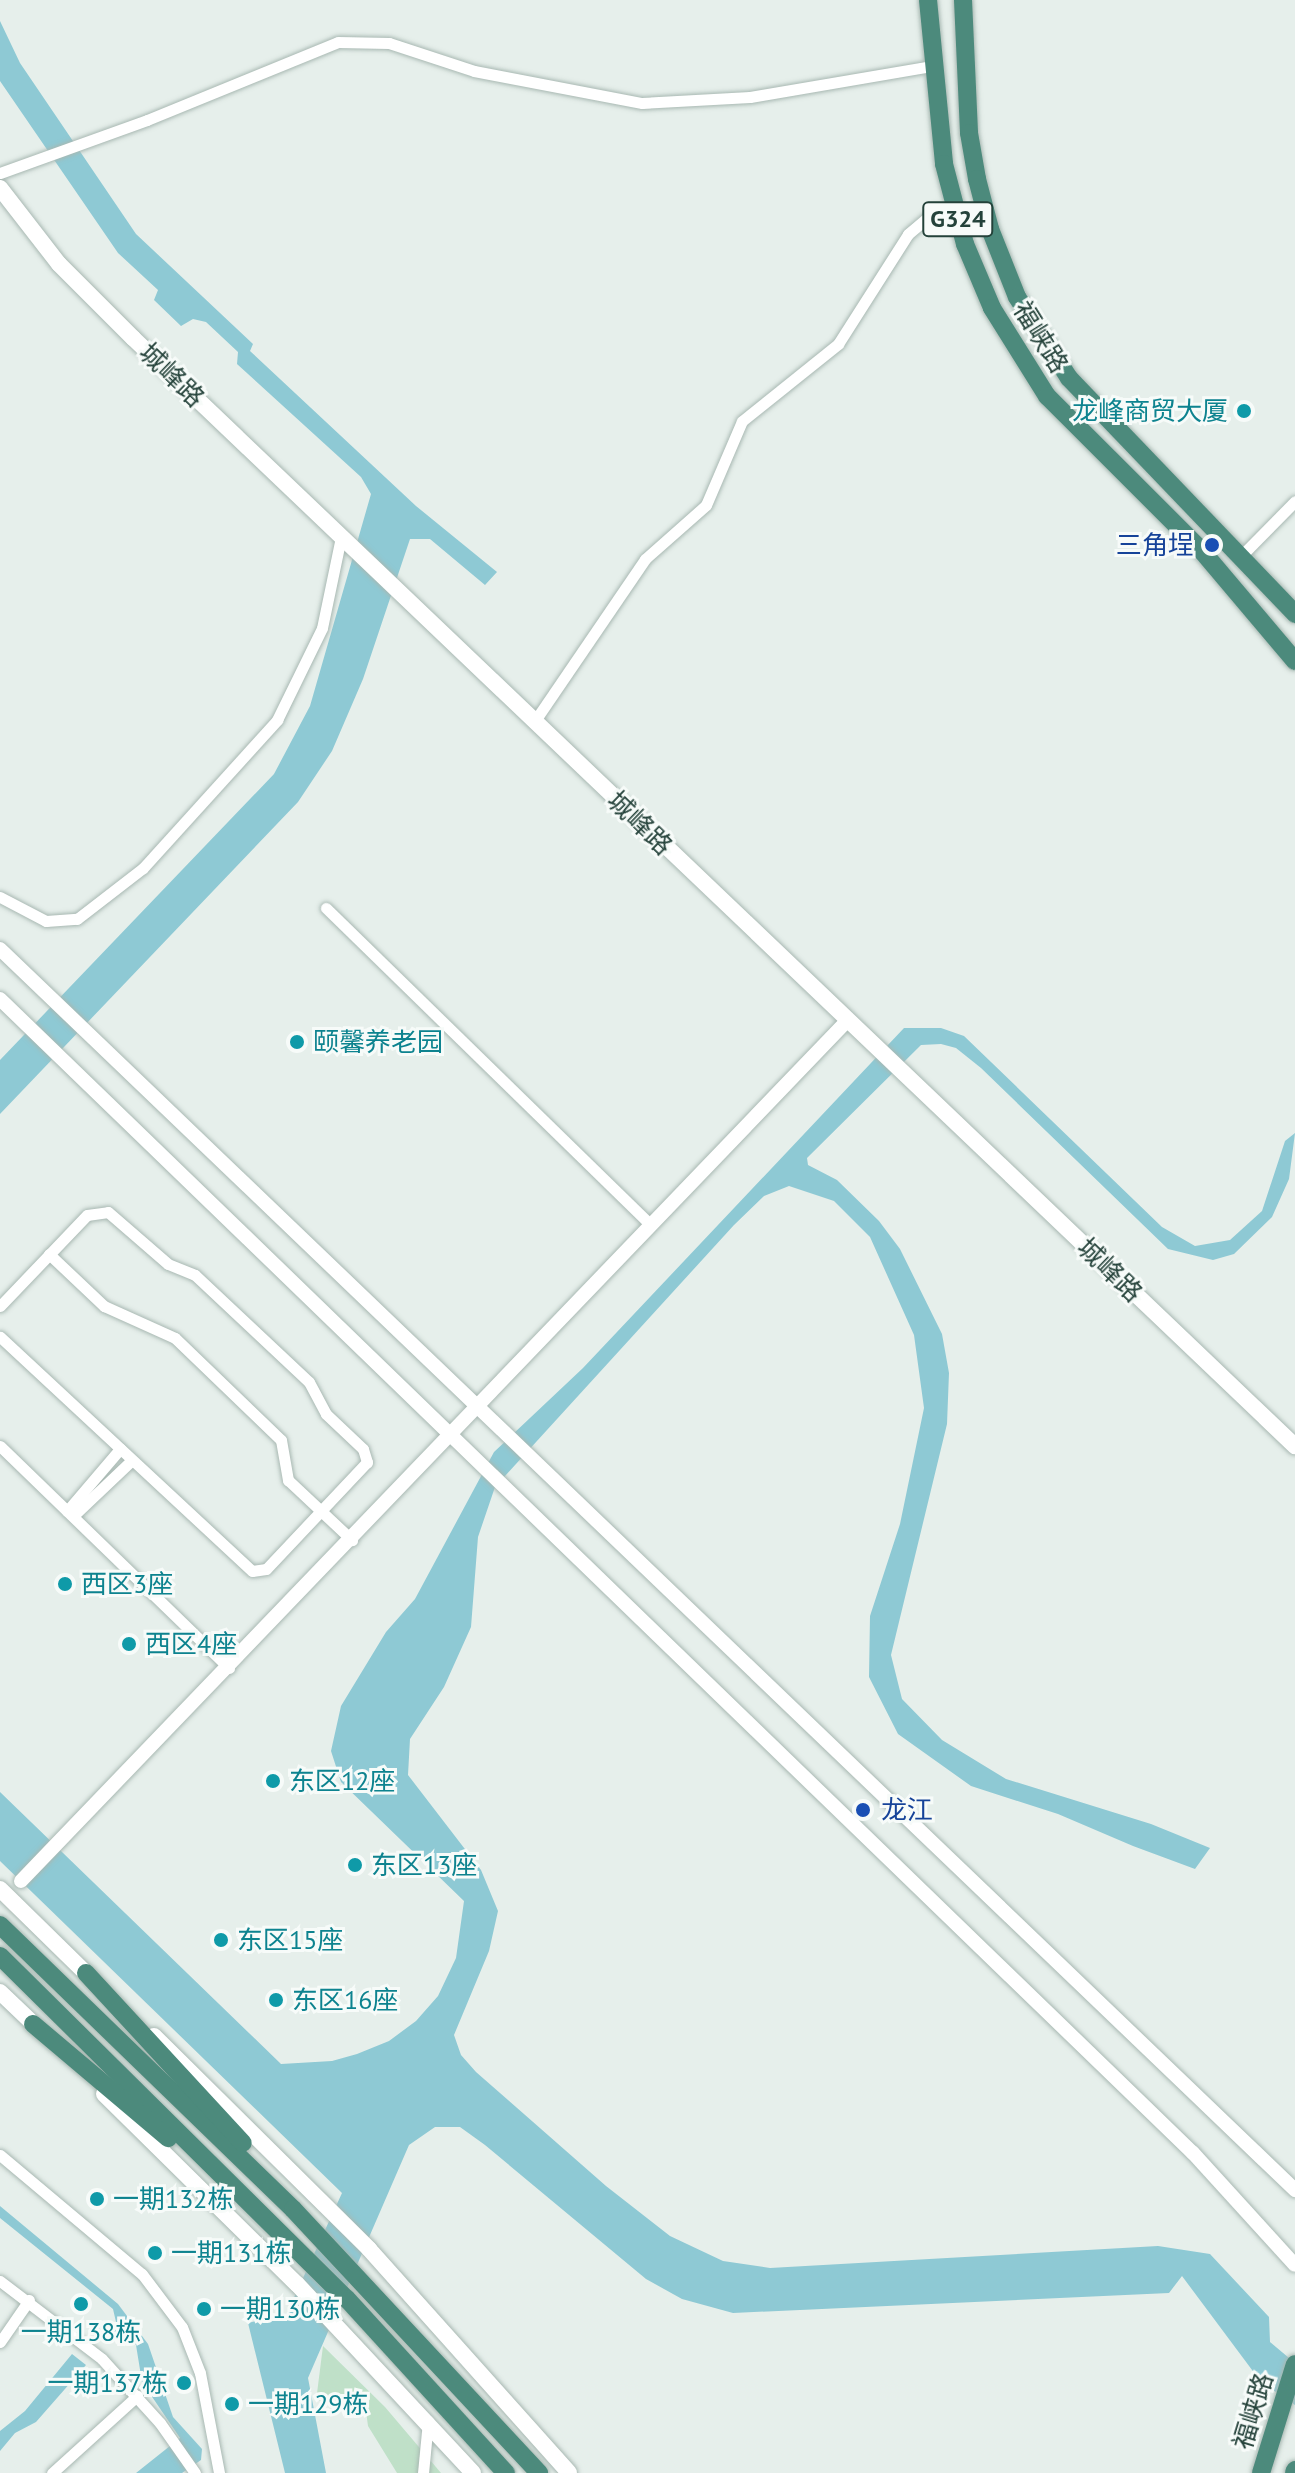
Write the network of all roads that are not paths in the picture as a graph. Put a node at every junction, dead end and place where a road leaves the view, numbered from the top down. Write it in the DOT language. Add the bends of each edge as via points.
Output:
graph roads {
  1 [pos="928,0"];
  2 [pos="963,0"];
  3 [pos="932,66"];
  4 [pos="0,173"];
  5 [pos="0,188"];
  6 [pos="937,210"];
  7 [pos="1295,501"];
  8 [pos="345,541"];
  9 [pos="1243,554"];
  10 [pos="1295,614"];
  11 [pos="1295,661"];
  12 [pos="534,722"];
  13 [pos="0,897"];
  14 [pos="326,908"];
  15 [pos="0,949"];
  16 [pos="0,999"];
  17 [pos="847,1021"];
  18 [pos="650,1224"];
  19 [pos="49,1254"];
  20 [pos="0,1306"];
  21 [pos="0,1337"];
  22 [pos="477,1407"];
  23 [pos="450,1435"];
  24 [pos="0,1446"];
  25 [pos="1295,1446"];
  26 [pos="120,1449"];
  27 [pos="132,1460"];
  28 [pos="322,1512"];
  29 [pos="70,1514"];
  30 [pos="352,1540"];
  31 [pos="229,1668"];
  32 [pos="21,1881"];
  33 [pos="4,1892"];
  34 [pos="0,1925"];
  35 [pos="0,1956"];
  36 [pos="86,1973"];
  37 [pos="0,1992"];
  38 [pos="33,2024"];
  39 [pos="0,2155"];
  40 [pos="1295,2190"];
  41 [pos="287,2203"];
  42 [pos="309,2261"];
  43 [pos="1295,2265"];
  44 [pos="0,2281"];
  45 [pos="29,2300"];
  46 [pos="0,2342"];
  47 [pos="1295,2364"];
  48 [pos="137,2396"];
  49 [pos="428,2420"];
  50 [pos="194,2472"];
  51 [pos="52,2473"];
  52 [pos="219,2473"];
  53 [pos="423,2473"];
  54 [pos="473,2473"];
  55 [pos="506,2473"];
  56 [pos="539,2473"];
  57 [pos="569,2473"];
  58 [pos="1261,2473"];
  1 -- 3 [label="highway, 福峡路 / G324"];
  2 -- 9 [label="highway, 福峡路 / G324" via="972,148 990,229 1017,297 1069,378"];
  3 -- 4 [label="street" via="750,97 642,103 474,71 389,43 338,42"];
  3 -- 11 [label="highway, 福峡路 / G324" via="953,204 980,283 1018,356 1047,396 1202,551"];
  5 -- 8 [label="main road, 城峰路" via="59,264"];
  6 -- 12 [label="street" via="908,234 838,344 742,421 706,505 645,559"];
  7 -- 9 [label="street"];
  8 -- 12 [label="main road, 城峰路"];
  8 -- 13 [label="street" via="322,628 277,720 143,868 77,919 46,921"];
  9 -- 10 [label="highway, 福峡路 / G324"];
  12 -- 17 [label="main road, 城峰路"];
  14 -- 18 [label="street"];
  15 -- 22 [label="street"];
  16 -- 23 [label="street"];
  17 -- 18 [label="street"];
  17 -- 25 [label="main road, 城峰路"];
  18 -- 22 [label="street"];
  19 -- 20 [label="street"];
  19 -- 28 [label="street" via="104,1306 175,1338 281,1440 288,1480"];
  19 -- 28 [label="street" via="87,1215 108,1212 168,1264 195,1275 289,1363 309,1382 326,1414 367,1456 365,1468"];
  21 -- 26 [label="street"];
  22 -- 23 [label="street"];
  22 -- 40 [label="street"];
  23 -- 30 [label="street"];
  23 -- 43 [label="street" via="1193,2153"];
  24 -- 29 [label="street"];
  26 -- 27 [label="street"];
  26 -- 29 [label="street"];
  27 -- 28 [label="street" via="252,1571 266,1569"];
  27 -- 29 [label="street"];
  28 -- 30 [label="street"];
  29 -- 31 [label="street"];
  30 -- 31 [label="street"];
  31 -- 32 [label="street"];
  32 -- 33 [label="street"];
  33 -- 36 [label="main road"];
  34 -- 41 [label="highway"];
  35 -- 42 [label="highway"];
  36 -- 41 [label="highway" via="249,2149"];
  36 -- 57 [label="main road" via="369,2249"];
  37 -- 38 [label="main road"];
  38 -- 42 [label="highway"];
  38 -- 49 [label="main road"];
  39 -- 52 [label="street" via="142,2274 182,2327 200,2373"];
  41 -- 56 [label="highway"];
  42 -- 55 [label="highway"];
  44 -- 45 [label="street"];
  45 -- 46 [label="street"];
  45 -- 48 [label="street" via="102,2359"];
  47 -- 58 [label="highway, 福峡路"];
  48 -- 50 [label="street"];
  48 -- 51 [label="street"];
  49 -- 53 [label="street"];
  49 -- 54 [label="main road"];
}
